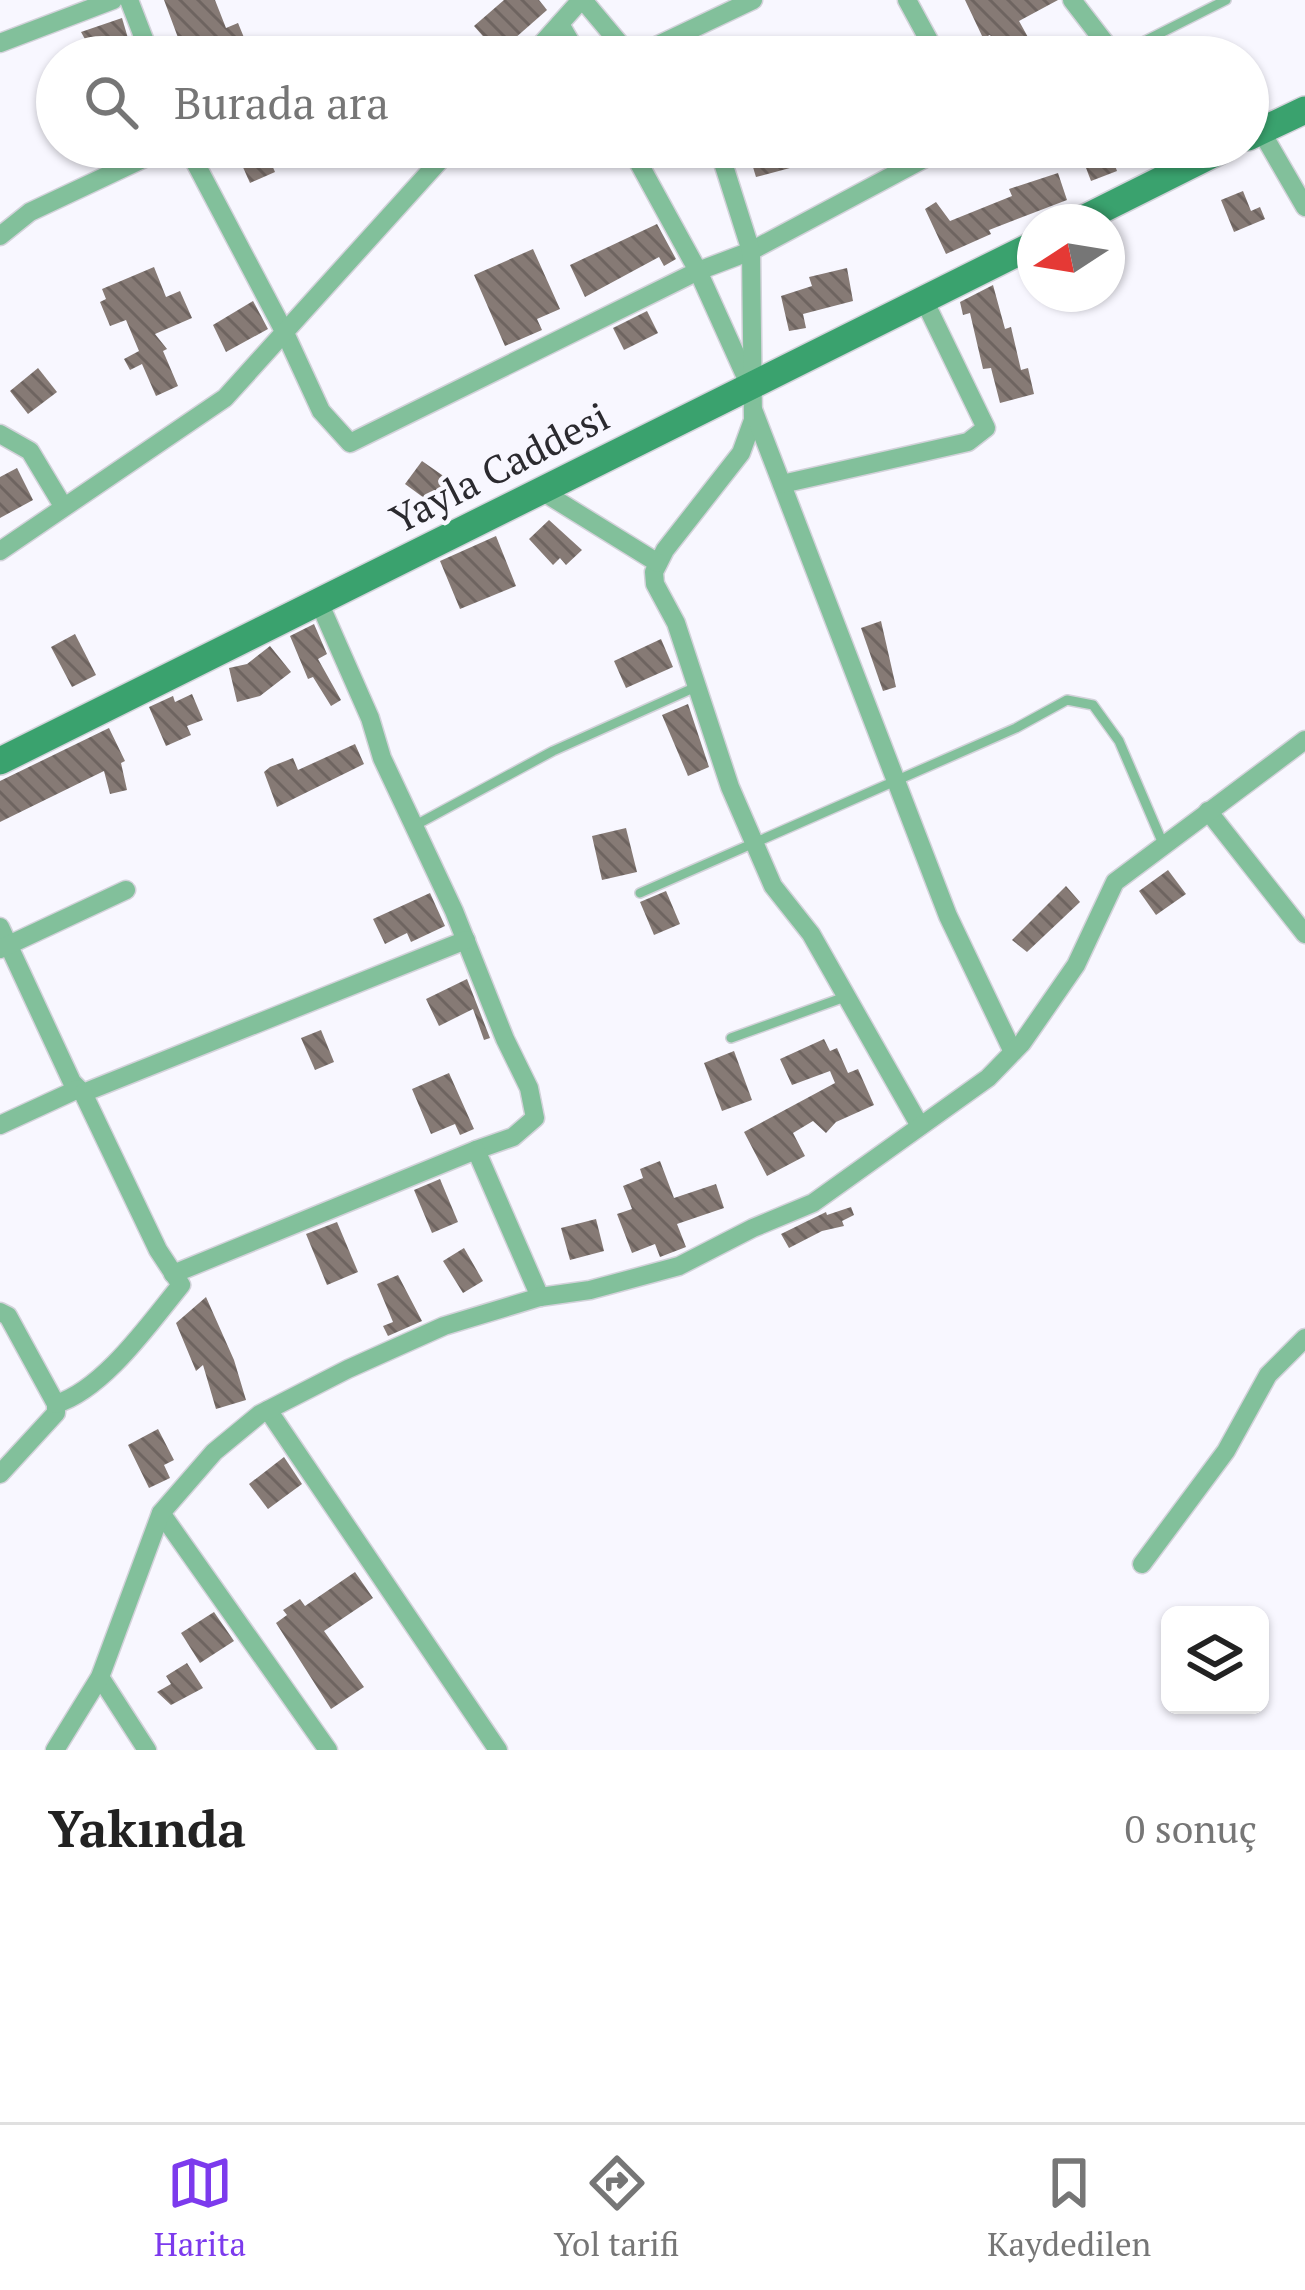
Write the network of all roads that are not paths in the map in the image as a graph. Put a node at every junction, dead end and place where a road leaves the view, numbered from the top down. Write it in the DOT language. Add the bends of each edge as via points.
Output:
graph roads {
  1 [pos="113,0"];
  2 [pos="128,0"];
  3 [pos="582,0"];
  4 [pos="753,0"];
  5 [pos="907,0"];
  6 [pos="1072,0"];
  7 [pos="1226,0"];
  8 [pos="560,24"];
  9 [pos="143,36"];
  10 [pos="549,36"];
  11 [pos="567,36"];
  12 [pos="614,36"];
  13 [pos="677,36"];
  14 [pos="927,36"];
  15 [pos="1099,36"];
  16 [pos="1156,36"];
  17 [pos="0,43"];
  18 [pos="1305,110"];
  19 [pos="1269,127"];
  20 [pos="1269,155"];
  21 [pos="123,168"];
  22 [pos="198,168"];
  23 [pos="433,168"];
  24 [pos="642,168"];
  25 [pos="725,168"];
  26 [pos="907,168"];
  27 [pos="1165,168"];
  28 [pos="1106,204"];
  29 [pos="1305,207"];
  30 [pos="0,236"];
  31 [pos="751,251"];
  32 [pos="1017,253"];
  33 [pos="698,271"];
  34 [pos="924,300"];
  35 [pos="285,334"];
  36 [pos="752,392"];
  37 [pos="0,434"];
  38 [pos="782,484"];
  39 [pos="540,490"];
  40 [pos="63,506"];
  41 [pos="0,551"];
  42 [pos="658,563"];
  43 [pos="318,601"];
  44 [pos="698,686"];
  45 [pos="1305,740"];
  46 [pos="0,761"];
  47 [pos="895,779"];
  48 [pos="1208,811"];
  49 [pos="414,826"];
  50 [pos="753,842"];
  51 [pos="1164,846"];
  52 [pos="126,890"];
  53 [pos="640,893"];
  54 [pos="1305,934"];
  55 [pos="3,940"];
  56 [pos="466,940"];
  57 [pos="847,996"];
  58 [pos="731,1038"];
  59 [pos="1012,1052"];
  60 [pos="80,1091"];
  61 [pos="0,1125"];
  62 [pos="920,1126"];
  63 [pos="476,1150"];
  64 [pos="173,1274"];
  65 [pos="540,1297"];
  66 [pos="0,1312"];
  67 [pos="1305,1338"];
  68 [pos="56,1405"];
  69 [pos="268,1410"];
  70 [pos="0,1474"];
  71 [pos="160,1513"];
  72 [pos="1142,1564"];
  73 [pos="100,1677"];
  74 [pos="55,1750"];
  75 [pos="147,1750"];
  76 [pos="328,1750"];
  77 [pos="498,1750"];
  1 -- 17 [label="street"];
  2 -- 9 [label="street"];
  3 -- 8 [label="street"];
  3 -- 12 [label="street"];
  4 -- 13 [label="street"];
  5 -- 14 [label="street"];
  6 -- 15 [label="street"];
  7 -- 16 [label="lane"];
  8 -- 10 [label="street"];
  8 -- 11 [label="street"];
  18 -- 19 [label="street"];
  20 -- 29 [label="street"];
  21 -- 30 [label="street" via="30,212"];
  22 -- 35 [label="street"];
  23 -- 35 [label="street"];
  24 -- 33 [label="street"];
  25 -- 31 [label="street"];
  26 -- 31 [label="street"];
  27 -- 28 [label="street"];
  31 -- 33 [label="street"];
  31 -- 36 [label="street"];
  32 -- 34 [label="street, Yayla Caddesi"];
  33 -- 35 [label="street" via="350,442 320,411"];
  33 -- 36 [label="street"];
  34 -- 36 [label="street, Yayla Caddesi"];
  34 -- 38 [label="street" via="986,428 968,442"];
  35 -- 40 [label="street" via="225,398"];
  36 -- 38 [label="street"];
  36 -- 39 [label="street, Yayla Caddesi"];
  36 -- 42 [label="street" via="741,453"];
  37 -- 40 [label="street" via="30,451"];
  38 -- 47 [label="street"];
  39 -- 42 [label="street"];
  39 -- 43 [label="street, Yayla Caddesi"];
  40 -- 41 [label="street"];
  42 -- 44 [label="street" via="656,584"];
  43 -- 46 [label="street, Yayla Caddesi"];
  43 -- 49 [label="street"];
  44 -- 49 [label="lane"];
  44 -- 50 [label="street"];
  45 -- 48 [label="street"];
  47 -- 50 [label="lane"];
  47 -- 51 [label="lane" via="1066,700 1093,705 1118,741"];
  47 -- 59 [label="street"];
  48 -- 51 [label="street"];
  48 -- 54 [label="street"];
  49 -- 56 [label="street"];
  50 -- 53 [label="lane"];
  50 -- 57 [label="street"];
  51 -- 59 [label="street" via="1114,882 1076,965"];
  52 -- 55 [label="street"];
  55 -- 60 [label="street"];
  56 -- 60 [label="street"];
  56 -- 63 [label="street" via="535,1118 513,1137"];
  57 -- 58 [label="lane"];
  57 -- 62 [label="street"];
  59 -- 62 [label="street"];
  60 -- 61 [label="street"];
  60 -- 64 [label="street"];
  62 -- 65 [label="street" via="814,1203 679,1266"];
  63 -- 64 [label="street"];
  63 -- 65 [label="street"];
  64 -- 68 [label="street" via="181,1286 127,1350"];
  65 -- 69 [label="street" via="444,1326"];
  66 -- 68 [label="street"];
  67 -- 72 [label="street" via="1268,1375 1226,1451"];
  68 -- 70 [label="street" via="54,1419"];
  69 -- 71 [label="street" via="214,1452"];
  69 -- 77 [label="street"];
  71 -- 73 [label="street"];
  71 -- 76 [label="street"];
  73 -- 74 [label="street"];
  73 -- 75 [label="street"];
}
